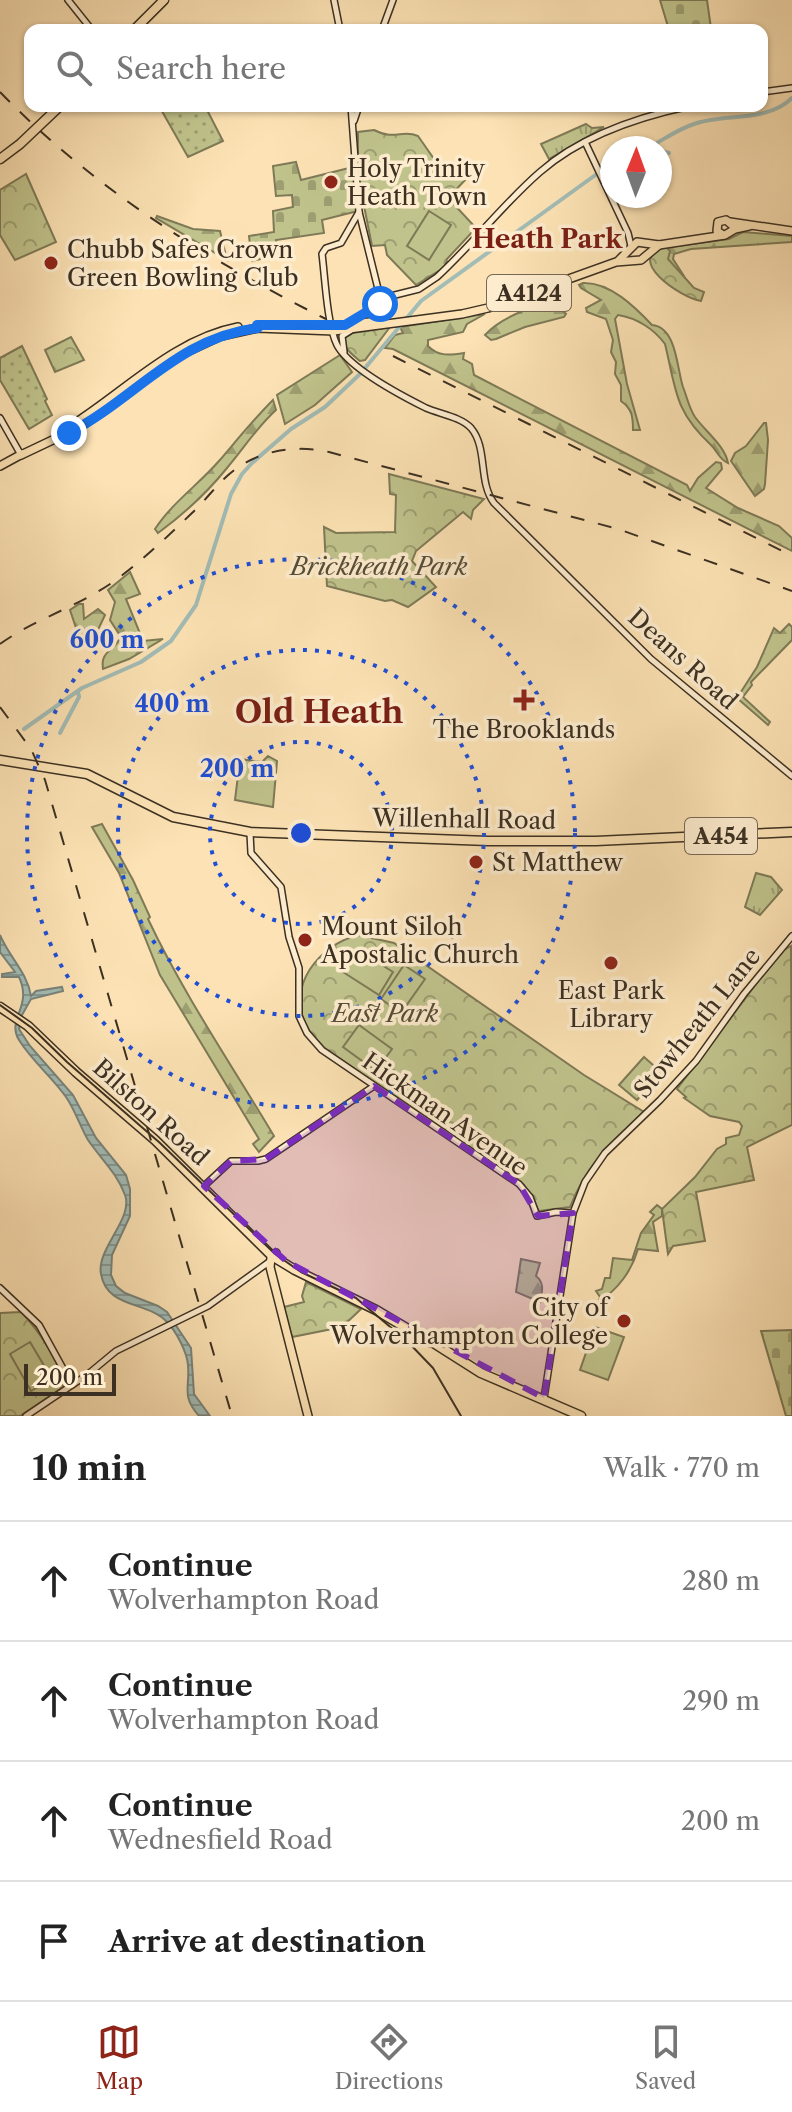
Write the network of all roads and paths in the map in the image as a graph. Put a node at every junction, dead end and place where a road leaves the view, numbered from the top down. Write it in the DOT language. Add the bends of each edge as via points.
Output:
graph roads {
  1 [pos="68,0"];
  2 [pos="164,0"];
  3 [pos="334,0"];
  4 [pos="393,0"];
  5 [pos="87,24"];
  6 [pos="140,24"];
  7 [pos="339,24"];
  8 [pos="384,24"];
  9 [pos="790,88"];
  10 [pos="768,91"];
  11 [pos="54,112"];
  12 [pos="355,112"];
  13 [pos="670,112"];
  14 [pos="585,142"];
  15 [pos="0,159"];
  16 [pos="359,212"];
  17 [pos="730,222"];
  18 [pos="350,224"];
  19 [pos="364,225"];
  20 [pos="717,225"];
  21 [pos="749,226"];
  22 [pos="731,231"];
  23 [pos="792,231"];
  24 [pos="628,233"];
  25 [pos="723,235"];
  26 [pos="697,238"];
  27 [pos="641,242"];
  28 [pos="659,245"];
  29 [pos="631,247"];
  30 [pos="648,253"];
  31 [pos="636,259"];
  32 [pos="618,261"];
  33 [pos="379,285"];
  34 [pos="401,294"];
  35 [pos="391,296"];
  36 [pos="378,308"];
  37 [pos="362,324"];
  38 [pos="333,330"];
  39 [pos="342,348"];
  40 [pos="0,418"];
  41 [pos="21,455"];
  42 [pos="0,466"];
  43 [pos="6,761"];
  44 [pos="792,776"];
  45 [pos="250,832"];
  46 [pos="792,832"];
  47 [pos="792,936"];
  48 [pos="0,1007"];
  49 [pos="374,1086"];
  50 [pos="204,1186"];
  51 [pos="573,1213"];
  52 [pos="273,1257"];
  53 [pos="0,1288"];
  54 [pos="72,1385"];
  55 [pos="547,1400"];
  56 [pos="26,1416"];
  57 [pos="308,1416"];
  58 [pos="581,1416"];
  1 -- 5 [label="street"];
  2 -- 6 [label="highway"];
  3 -- 7 [label="street"];
  4 -- 8 [label="street"];
  9 -- 10 [label="street"];
  11 -- 15 [label="highway"];
  12 -- 16 [label="street"];
  13 -- 14 [label="street"];
  14 -- 24 [label="street"];
  14 -- 34 [label="street" via="538,173 437,277"];
  16 -- 18 [label="street"];
  16 -- 19 [label="street"];
  17 -- 20 [label="main road"];
  17 -- 21 [label="main road"];
  17 -- 22 [label="main road"];
  18 -- 19 [label="street" via="355,220"];
  18 -- 38 [label="street" via="341,243 322,254"];
  19 -- 33 [label="street"];
  20 -- 25 [label="main road"];
  20 -- 26 [label="main road"];
  21 -- 22 [label="main road"];
  21 -- 23 [label="main road"];
  22 -- 25 [label="main road"];
  24 -- 27 [label="street"];
  24 -- 29 [label="street"];
  25 -- 26 [label="main road"];
  26 -- 28 [label="main road"];
  27 -- 28 [label="main road"];
  27 -- 29 [label="main road"];
  27 -- 30 [label="main road"];
  28 -- 30 [label="main road"];
  29 -- 31 [label="main road"];
  29 -- 32 [label="main road, A4124"];
  30 -- 31 [label="main road"];
  31 -- 32 [label="main road, A4124"];
  32 -- 37 [label="main road, A4124" via="488,308"];
  33 -- 35 [label="street"];
  33 -- 36 [label="street"];
  34 -- 35 [label="street"];
  34 -- 36 [label="street"];
  35 -- 36 [label="street"];
  36 -- 37 [label="street"];
  36 -- 37 [label="street" via="364,313"];
  37 -- 38 [label="main road, A4124"];
  37 -- 38 [label="main road, A4124"];
  37 -- 39 [label="street" via="342,336"];
  38 -- 39 [label="street"];
  38 -- 41 [label="main road, A4124" via="258,327 200,338 79,425"];
  39 -- 44 [label="street, Deans Road" via="391,390 469,427 478,442 491,498 651,659"];
  40 -- 41 [label="street"];
  41 -- 42 [label="main road, A4124"];
  43 -- 45 [label="highway, Willenhall Road / A454" via="87,774 178,819"];
  45 -- 46 [label="highway, Willenhall Road / A454" via="488,841"];
  45 -- 49 [label="street, Hickman Avenue" via="251,853 275,878 283,896 299,968 301,1022 322,1050"];
  47 -- 51 [label="street, Stowheath Lane" via="696,1061 601,1157"];
  48 -- 50 [label="highway, Bilston Road"];
  49 -- 50 [label="street" via="266,1159 231,1161"];
  49 -- 51 [label="street, Hickman Avenue" via="519,1184 537,1216"];
  50 -- 52 [label="highway, Bilston Road"];
  51 -- 55 [label="street, Stowheath Lane"];
  52 -- 54 [label="street" via="214,1302 116,1351"];
  52 -- 55 [label="highway, Bilston Road" via="381,1312 481,1373"];
  52 -- 57 [label="main road"];
  53 -- 54 [label="street" via="39,1325"];
  54 -- 56 [label="street"];
  55 -- 58 [label="highway, Bilston Road"];
}
